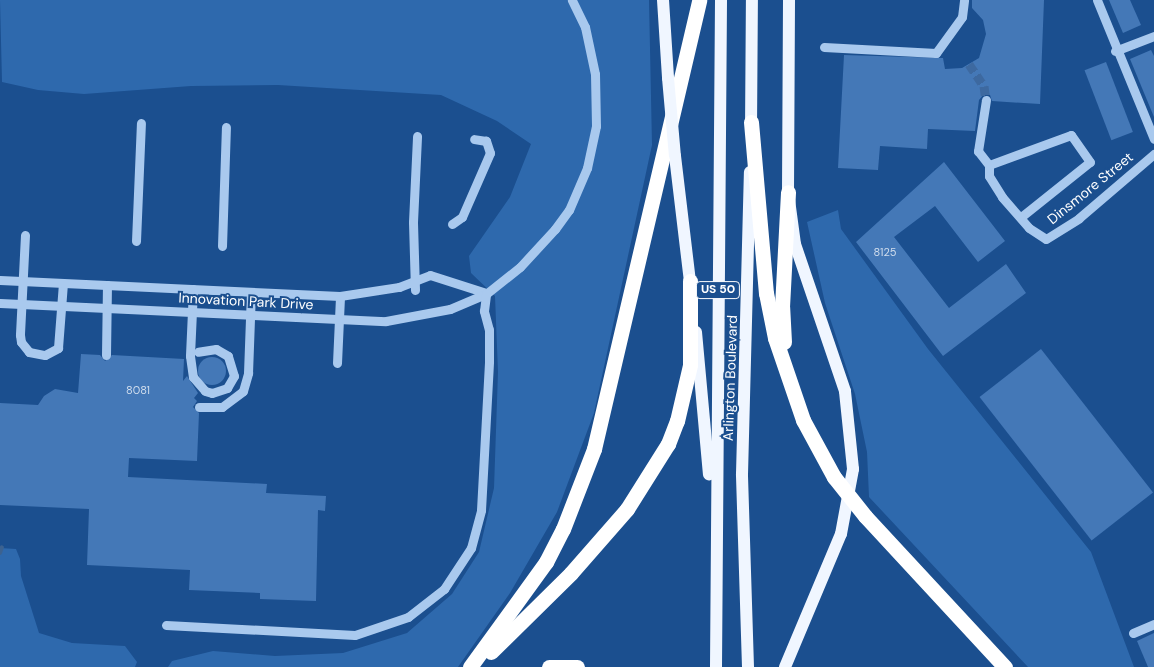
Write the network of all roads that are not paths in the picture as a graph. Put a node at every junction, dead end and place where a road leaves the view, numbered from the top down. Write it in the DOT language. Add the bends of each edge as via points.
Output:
graph roads {
  1 [pos="572,0"];
  2 [pos="663,0"];
  3 [pos="699,0"];
  4 [pos="721,0"];
  5 [pos="752,0"];
  6 [pos="789,0"];
  7 [pos="964,0"];
  8 [pos="1096,0"];
  9 [pos="1154,36"];
  10 [pos="824,47"];
  11 [pos="1115,51"];
  12 [pos="986,100"];
  13 [pos="751,122"];
  14 [pos="141,123"];
  15 [pos="226,127"];
  16 [pos="417,136"];
  17 [pos="474,139"];
  18 [pos="1154,139"];
  19 [pos="1154,154"];
  20 [pos="989,165"];
  21 [pos="788,192"];
  22 [pos="1021,217"];
  23 [pos="452,224"];
  24 [pos="25,235"];
  25 [pos="136,241"];
  26 [pos="222,246"];
  27 [pos="414,278"];
  28 [pos="0,280"];
  29 [pos="22,281"];
  30 [pos="690,281"];
  31 [pos="63,282"];
  32 [pos="107,285"];
  33 [pos="193,289"];
  34 [pos="415,290"];
  35 [pos="251,292"];
  36 [pos="486,294"];
  37 [pos="340,296"];
  38 [pos="0,303"];
  39 [pos="22,304"];
  40 [pos="62,306"];
  41 [pos="106,308"];
  42 [pos="192,312"];
  43 [pos="250,315"];
  44 [pos="339,319"];
  45 [pos="198,352"];
  46 [pos="106,355"];
  47 [pos="337,363"];
  48 [pos="786,366"];
  49 [pos="199,408"];
  50 [pos="716,580"];
  51 [pos="1154,624"];
  52 [pos="166,625"];
  53 [pos="1133,633"];
  54 [pos="470,667"];
  55 [pos="476,667"];
  56 [pos="549,667"];
  57 [pos="577,667"];
  58 [pos="716,667"];
  59 [pos="748,667"];
  60 [pos="785,667"];
  61 [pos="1005,667"];
  1 -- 36 [label="street, Innovation Park Drive" via="585,27 595,74 596,126 587,168 576,196 555,230 520,267"];
  2 -- 30 [label="main road, bridge" via="675,156"];
  3 -- 54 [label="highway" via="592,456 564,529 546,562"];
  4 -- 50 [label="main road, Arlington Boulevard / US 50"];
  5 -- 13 [label="main road, Arlington Boulevard / US 50"];
  6 -- 21 [label="main road"];
  7 -- 10 [label="street" via="962,17 936,53"];
  8 -- 11 [label="street"];
  9 -- 11 [label="street"];
  11 -- 18 [label="street"];
  12 -- 20 [label="street" via="978,151"];
  13 -- 48 [label="highway" via="766,293 775,338"];
  13 -- 59 [label="main road, Arlington Boulevard / US 50" via="742,474"];
  14 -- 25 [label="street"];
  15 -- 26 [label="street"];
  16 -- 27 [label="street"];
  17 -- 23 [label="street" via="486,141 490,153 462,217"];
  19 -- 22 [label="street, Dinsmore Street" via="1057,234 1046,239 1037,235"];
  20 -- 22 [label="street, Dinsmore Street" via="989,176"];
  20 -- 22 [label="street, Dinsmore Street" via="1071,136 1090,162"];
  21 -- 48 [label="highway" via="782,307"];
  21 -- 60 [label="main road" via="795,244 845,391 854,469 841,534"];
  24 -- 29 [label="street"];
  27 -- 34 [label="street"];
  27 -- 36 [label="street, Innovation Park Drive" via="430,276"];
  27 -- 37 [label="street, Innovation Park Drive" via="399,287"];
  28 -- 29 [label="street, Innovation Park Drive"];
  29 -- 31 [label="street, Innovation Park Drive"];
  29 -- 39 [label="street"];
  30 -- 50 [label="main road" via="706,430"];
  30 -- 55 [label="highway" via="690,365 680,412 668,444 627,509 552,593"];
  31 -- 32 [label="street, Innovation Park Drive"];
  31 -- 40 [label="street"];
  32 -- 33 [label="street, Innovation Park Drive"];
  32 -- 41 [label="street"];
  33 -- 35 [label="street, Innovation Park Drive"];
  33 -- 42 [label="street"];
  35 -- 37 [label="street, Innovation Park Drive"];
  35 -- 43 [label="street"];
  36 -- 44 [label="street, Innovation Park Drive" via="422,316 386,321"];
  36 -- 52 [label="street" via="484,311 489,330 489,361 481,510 471,548 444,589 408,616 355,635"];
  37 -- 44 [label="street"];
  38 -- 39 [label="street, Innovation Park Drive"];
  39 -- 40 [label="street, Innovation Park Drive"];
  39 -- 40 [label="street" via="21,342 29,352 45,355 53,353 60,343"];
  40 -- 41 [label="street, Innovation Park Drive"];
  41 -- 42 [label="street, Innovation Park Drive"];
  41 -- 46 [label="street"];
  42 -- 43 [label="street, Innovation Park Drive"];
  42 -- 45 [label="street" via="193,376 205,391 219,392 226,388 234,376 228,356 216,350"];
  43 -- 44 [label="street, Innovation Park Drive"];
  43 -- 49 [label="street" via="248,373 243,391 222,408"];
  44 -- 47 [label="street"];
  48 -- 61 [label="highway, bridge" via="803,420 834,477 865,516"];
  50 -- 58 [label="main road, Arlington Boulevard / US 50"];
  51 -- 53 [label="street"];
  56 -- 57 [label="highway"];
}
